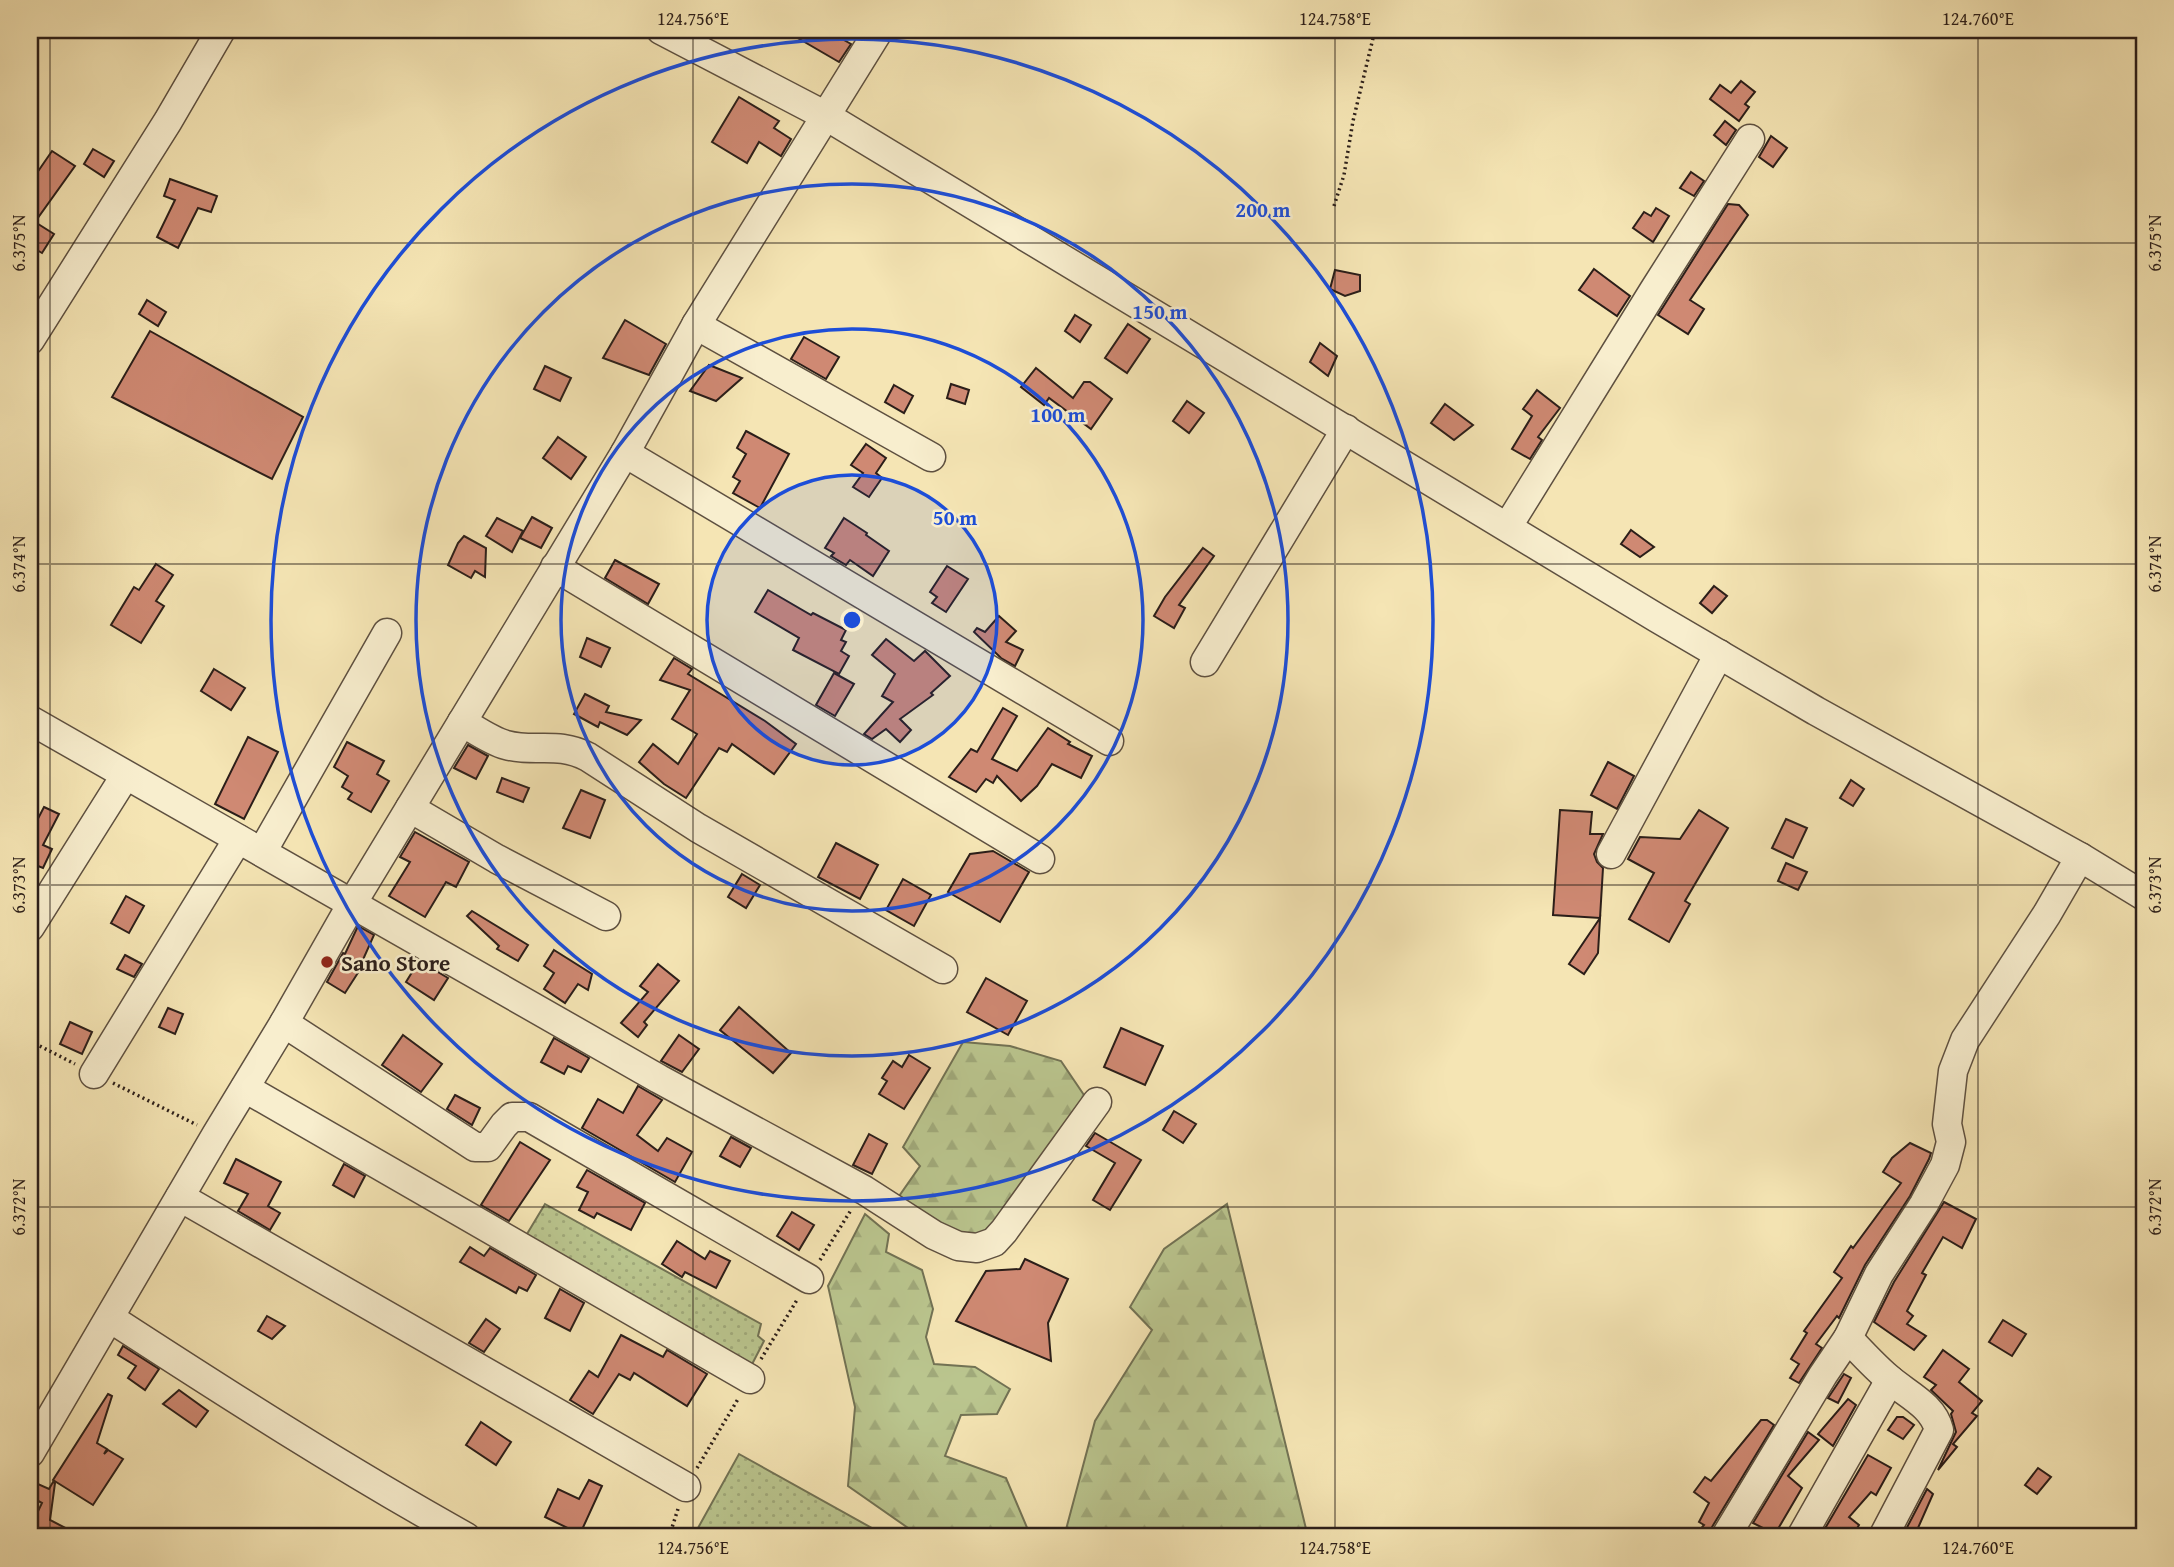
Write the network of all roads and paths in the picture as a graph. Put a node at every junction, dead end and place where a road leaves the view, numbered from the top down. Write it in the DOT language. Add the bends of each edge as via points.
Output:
graph roads {
  1 [pos="221,30"];
  2 [pos="661,30"];
  3 [pos="879,30"];
  4 [pos="1375,30"];
  5 [pos="826,116"];
  6 [pos="1750,139"];
  7 [pos="1334,206"];
  8 [pos="696,325"];
  9 [pos="30,340"];
  10 [pos="1346,429"];
  11 [pos="625,453"];
  12 [pos="930,457"];
  13 [pos="1508,527"];
  14 [pos="555,567"];
  15 [pos="387,632"];
  16 [pos="1719,654"];
  17 [pos="1205,662"];
  18 [pos="30,720"];
  19 [pos="462,722"];
  20 [pos="1109,741"];
  21 [pos="125,776"];
  22 [pos="410,808"];
  23 [pos="250,845"];
  24 [pos="1611,854"];
  25 [pos="2080,857"];
  26 [pos="1040,859"];
  27 [pos="2144,896"];
  28 [pos="353,902"];
  29 [pos="606,916"];
  30 [pos="30,927"];
  31 [pos="943,969"];
  32 [pos="285,1023"];
  33 [pos="30,1041"];
  34 [pos="94,1074"];
  35 [pos="245,1088"];
  36 [pos="1097,1102"];
  37 [pos="216,1135"];
  38 [pos="180,1197"];
  39 [pos="809,1279"];
  40 [pos="110,1318"];
  41 [pos="1848,1338"];
  42 [pos="750,1379"];
  43 [pos="1890,1380"];
  44 [pos="30,1453"];
  45 [pos="686,1487"];
  46 [pos="1726,1536"];
  47 [pos="466,1537"];
  48 [pos="1801,1537"];
  49 [pos="1883,1537"];
  1 -- 9 [label="street"];
  2 -- 5 [label="street"];
  3 -- 5 [label="street"];
  4 -- 7 [label="path"];
  5 -- 8 [label="street"];
  5 -- 10 [label="street"];
  6 -- 13 [label="street"];
  8 -- 11 [label="street"];
  8 -- 12 [label="street"];
  10 -- 13 [label="street"];
  10 -- 17 [label="street"];
  11 -- 14 [label="street"];
  11 -- 20 [label="street"];
  13 -- 16 [label="street"];
  14 -- 19 [label="street"];
  14 -- 26 [label="street"];
  15 -- 23 [label="street"];
  16 -- 24 [label="street"];
  16 -- 25 [label="street"];
  18 -- 21 [label="street"];
  19 -- 22 [label="street"];
  19 -- 31 [label="street" via="506,745 551,747 588,757 698,828"];
  21 -- 23 [label="street"];
  21 -- 30 [label="street"];
  22 -- 28 [label="street"];
  22 -- 29 [label="street"];
  23 -- 28 [label="street"];
  23 -- 34 [label="street"];
  25 -- 27 [label="street"];
  25 -- 41 [label="street" via="1965,1040 1953,1071 1947,1124 1951,1142 1945,1165 1879,1274"];
  28 -- 32 [label="street"];
  28 -- 36 [label="street" via="958,1246 977,1248 994,1242"];
  32 -- 35 [label="street"];
  32 -- 39 [label="street" via="475,1147 488,1147 512,1117 529,1117"];
  33 -- 34 [label="path"];
  34 -- 37 [label="path"];
  35 -- 37 [label="street"];
  35 -- 42 [label="street"];
  37 -- 38 [label="street"];
  38 -- 40 [label="street"];
  38 -- 45 [label="street"];
  40 -- 44 [label="street"];
  40 -- 47 [label="street" via="235,1400"];
  41 -- 43 [label="street"];
  41 -- 46 [label="street"];
  43 -- 48 [label="street"];
  43 -- 49 [label="street" via="1927,1408 1939,1430"];
}
